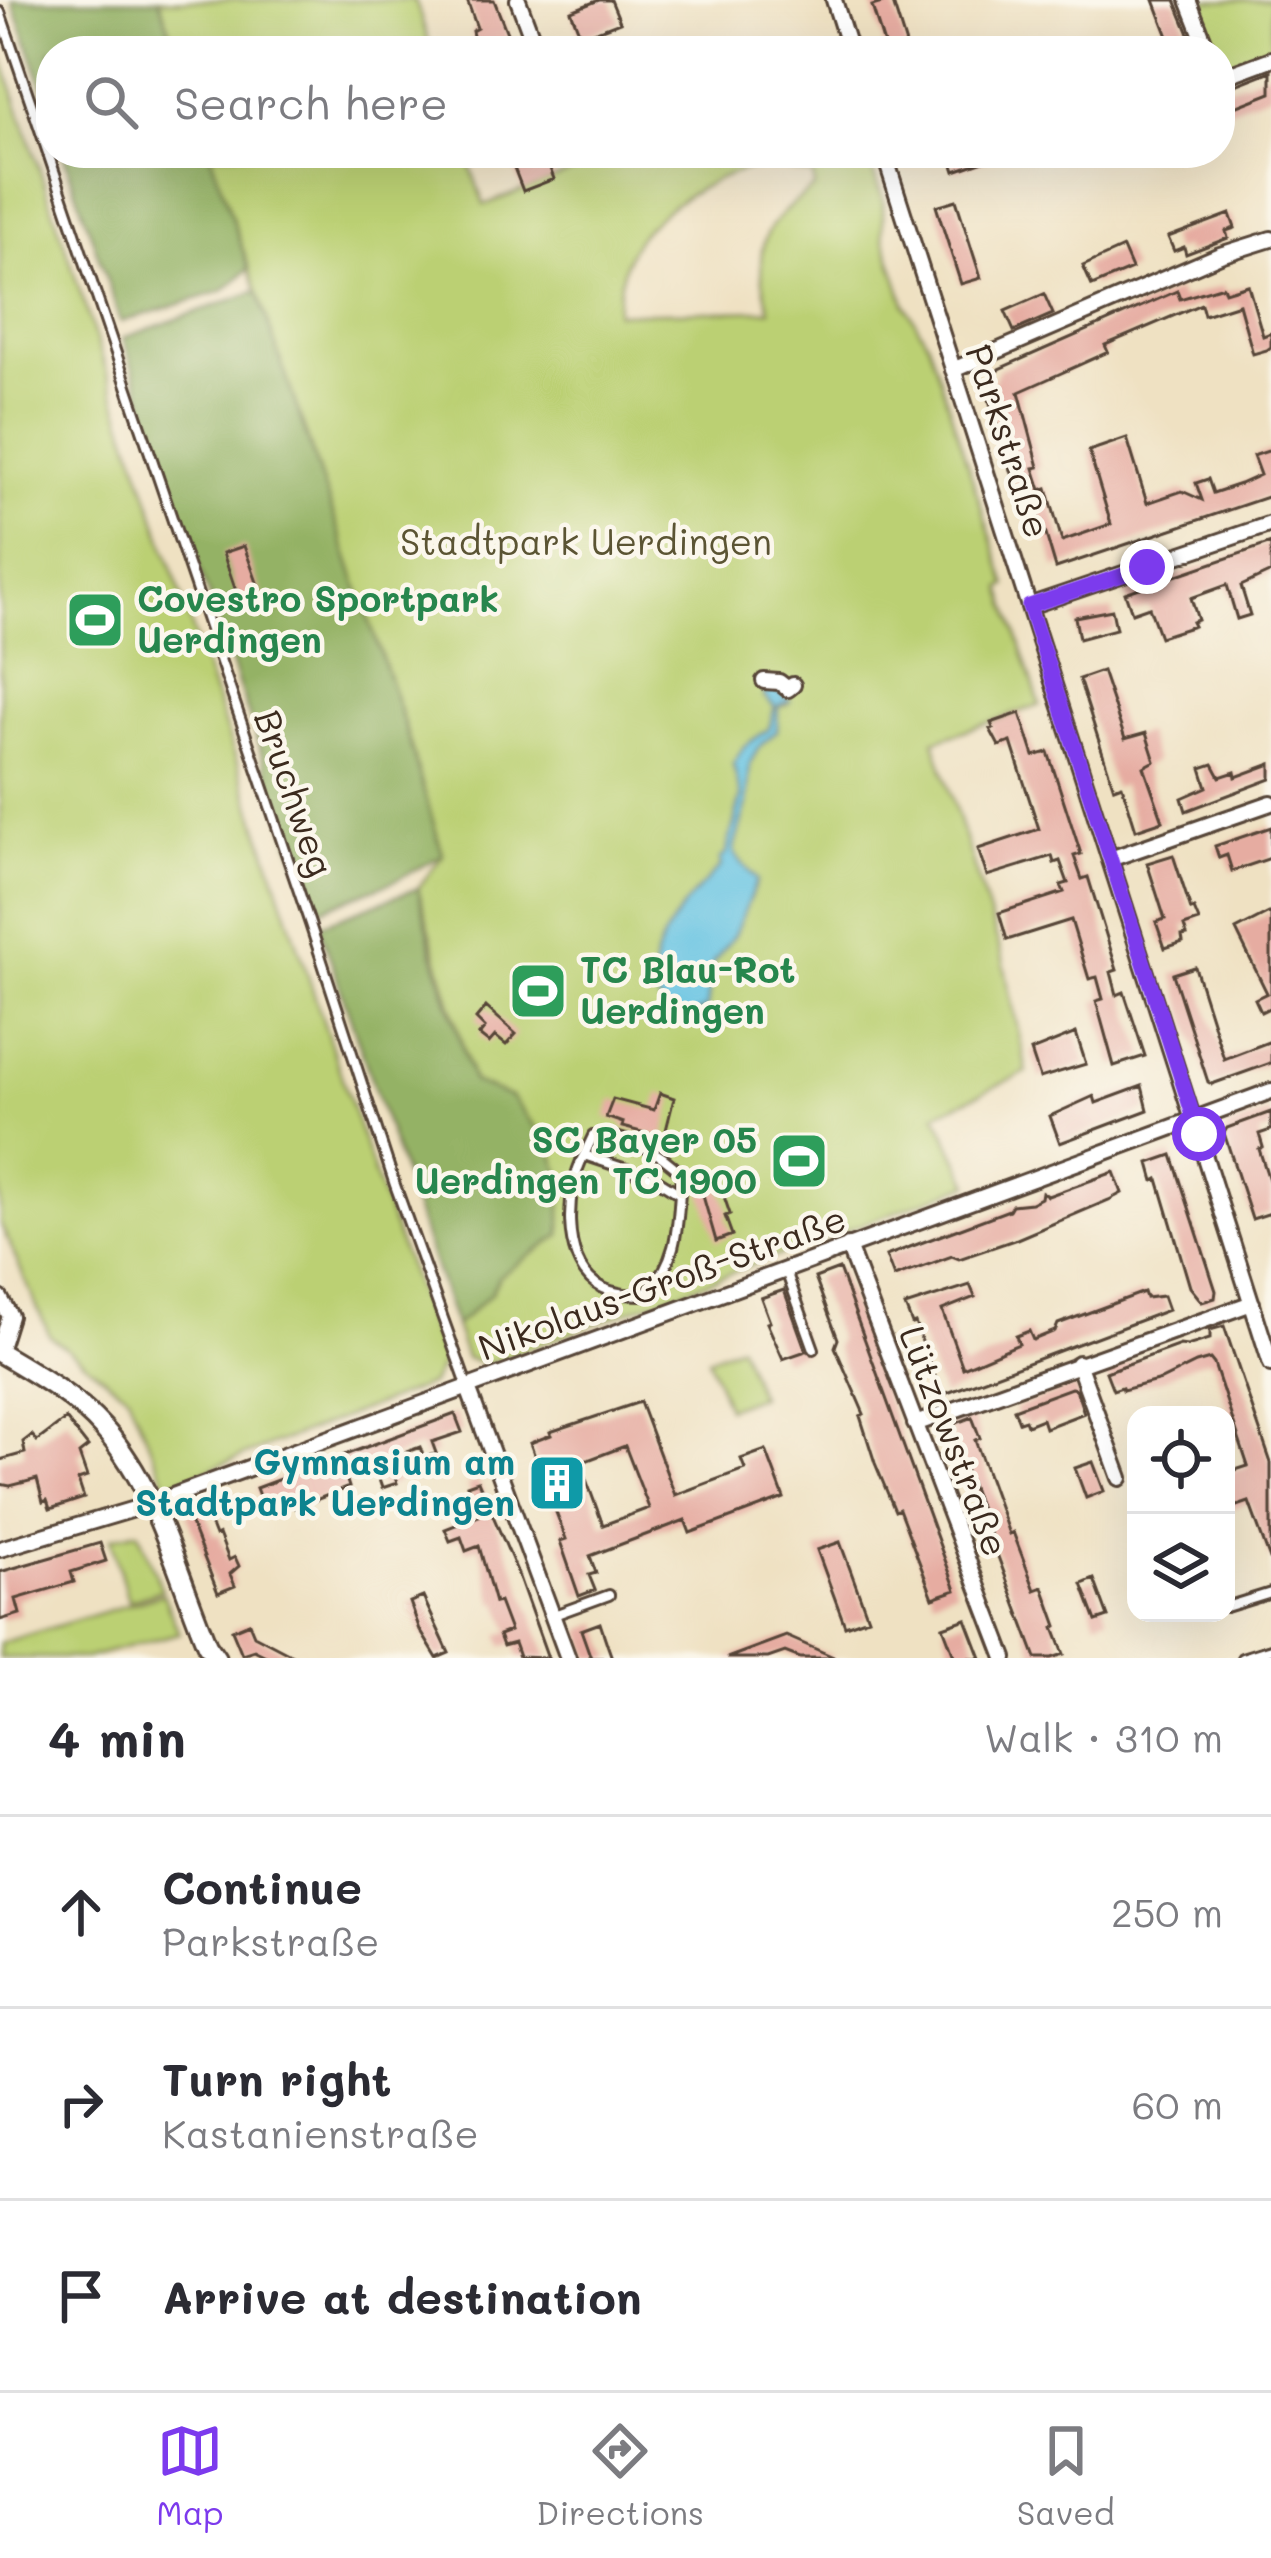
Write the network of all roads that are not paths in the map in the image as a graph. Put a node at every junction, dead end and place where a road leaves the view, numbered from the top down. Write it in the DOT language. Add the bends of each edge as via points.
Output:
graph roads {
  1 [pos="518,0"];
  2 [pos="834,0"];
  3 [pos="1188,0"];
  4 [pos="0,12"];
  5 [pos="531,36"];
  6 [pos="845,36"];
  7 [pos="1199,36"];
  8 [pos="1271,59"];
  9 [pos="1235,72"];
  10 [pos="36,118"];
  11 [pos="53,168"];
  12 [pos="893,168"];
  13 [pos="1271,238"];
  14 [pos="953,370"];
  15 [pos="1271,524"];
  16 [pos="1029,606"];
  17 [pos="764,681"];
  18 [pos="793,686"];
  19 [pos="1271,803"];
  20 [pos="1110,859"];
  21 [pos="1271,1091"];
  22 [pos="1194,1120"];
  23 [pos="584,1155"];
  24 [pos="680,1194"];
  25 [pos="848,1246"];
  26 [pos="786,1269"];
  27 [pos="643,1295"];
  28 [pos="0,1298"];
  29 [pos="1252,1303"];
  30 [pos="647,1326"];
  31 [pos="814,1348"];
  32 [pos="0,1350"];
  33 [pos="1078,1364"];
  34 [pos="1271,1364"];
  35 [pos="468,1388"];
  36 [pos="915,1424"];
  37 [pos="1120,1478"];
  38 [pos="151,1504"];
  39 [pos="0,1549"];
  40 [pos="1271,1593"];
  41 [pos="609,1595"];
  42 [pos="1235,1604"];
  43 [pos="553,1615"];
  44 [pos="1271,1649"];
  45 [pos="216,1658"];
  46 [pos="568,1658"];
  47 [pos="1005,1658"];
  48 [pos="1242,1658"];
  1 -- 5 [label="street"];
  2 -- 6 [label="street"];
  3 -- 7 [label="street"];
  4 -- 10 [label="lane, Bruchweg"];
  8 -- 9 [label="street"];
  11 -- 35 [label="lane, Bruchweg"];
  12 -- 14 [label="street, Parkstraße"];
  13 -- 14 [label="street"];
  14 -- 16 [label="street, Parkstraße"];
  15 -- 16 [label="street"];
  16 -- 20 [label="street, Parkstraße"];
  17 -- 18 [label="street"];
  19 -- 20 [label="street"];
  20 -- 22 [label="street, Parkstraße"];
  21 -- 22 [label="street, Nikolaus-Groß-Straße"];
  22 -- 25 [label="street, Nikolaus-Groß-Straße"];
  22 -- 29 [label="street, Parkstraße"];
  23 -- 24 [label="lane"];
  23 -- 24 [label="lane" via="593,1136 604,1135 664,1155 681,1174"];
  23 -- 27 [label="lane" via="574,1173 571,1216 586,1274 612,1291"];
  24 -- 27 [label="lane" via="669,1268"];
  25 -- 26 [label="street, Nikolaus-Groß-Straße"];
  25 -- 36 [label="street, Lützowstraße"];
  26 -- 30 [label="street, Nikolaus-Groß-Straße"];
  26 -- 31 [label="lane"];
  27 -- 30 [label="lane"];
  28 -- 32 [label="street" via="10,1316"];
  29 -- 33 [label="street"];
  29 -- 34 [label="street, Parkstraße"];
  30 -- 35 [label="street, Nikolaus-Groß-Straße"];
  32 -- 38 [label="street" via="101,1426"];
  33 -- 36 [label="street"];
  33 -- 37 [label="street"];
  35 -- 38 [label="street, Nikolaus-Groß-Straße"];
  35 -- 43 [label="street"];
  36 -- 47 [label="street, Lützowstraße"];
  38 -- 39 [label="street, Nikolaus-Groß-Straße"];
  38 -- 45 [label="street"];
  40 -- 42 [label="lane"];
  41 -- 43 [label="lane"];
  43 -- 46 [label="street"];
  44 -- 48 [label="lane"];
}
